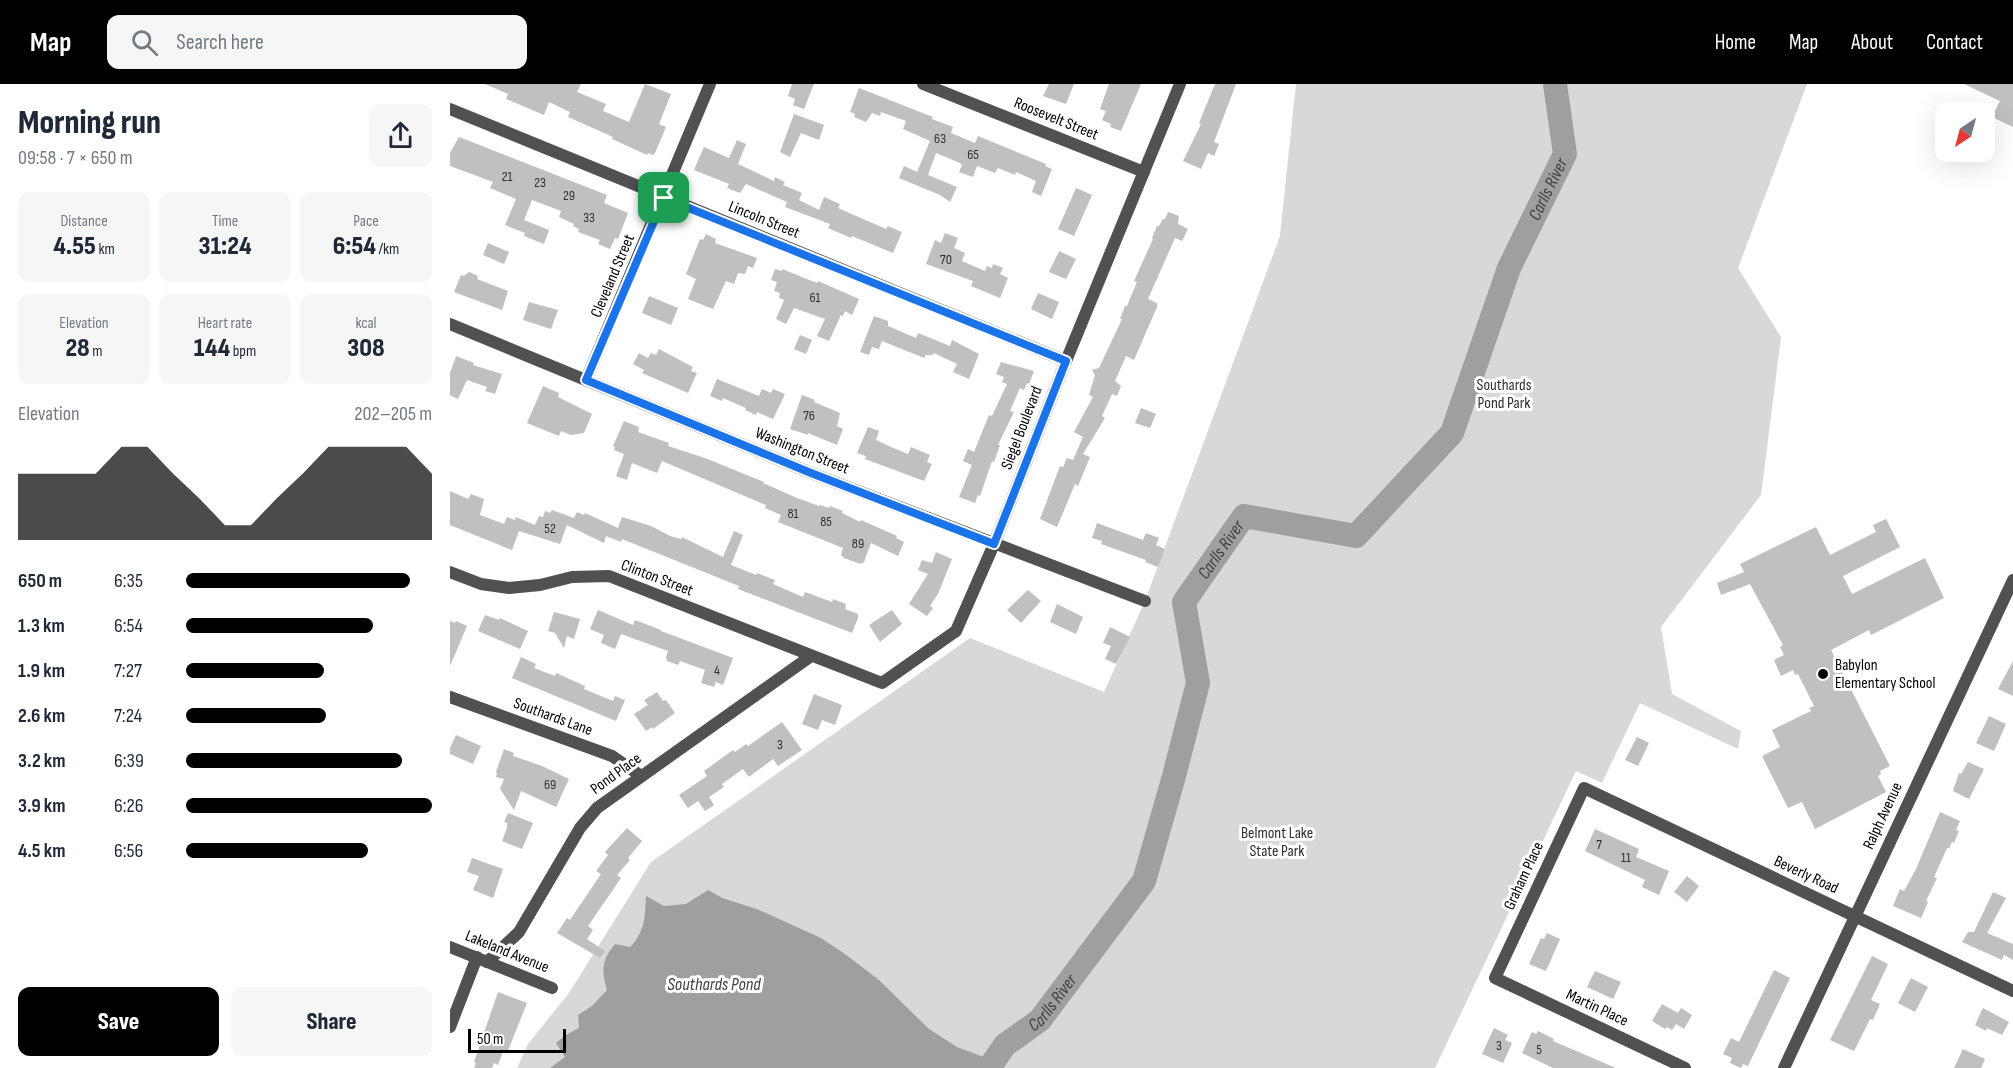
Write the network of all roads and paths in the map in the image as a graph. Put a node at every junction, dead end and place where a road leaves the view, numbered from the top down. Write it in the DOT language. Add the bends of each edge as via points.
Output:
graph roads {
  1 [pos="710,84"];
  2 [pos="923,84"];
  3 [pos="1180,84"];
  4 [pos="450,110"];
  5 [pos="1143,172"];
  6 [pos="664,198"];
  7 [pos="450,324"];
  8 [pos="1066,361"];
  9 [pos="586,380"];
  10 [pos="994,544"];
  11 [pos="450,572"];
  12 [pos="2013,580"];
  13 [pos="1145,601"];
  14 [pos="811,656"];
  15 [pos="450,697"];
  16 [pos="641,776"];
  17 [pos="1584,788"];
  18 [pos="1854,916"];
  19 [pos="450,946"];
  20 [pos="482,960"];
  21 [pos="1494,978"];
  22 [pos="552,988"];
  23 [pos="2013,991"];
  24 [pos="450,1027"];
  25 [pos="1685,1068"];
  26 [pos="1784,1068"];
  1 -- 6 [label="street, Cleveland Street"];
  2 -- 5 [label="street, Roosevelt Street"];
  3 -- 5 [label="street, Siegel Boulevard"];
  4 -- 6 [label="street, Lincoln Street"];
  5 -- 8 [label="street, Siegel Boulevard"];
  6 -- 8 [label="street, Lincoln Street"];
  6 -- 9 [label="street, Cleveland Street"];
  7 -- 9 [label="street, Washington Street"];
  8 -- 10 [label="street, Siegel Boulevard"];
  9 -- 10 [label="street, Washington Street"];
  10 -- 13 [label="street, Washington Street"];
  10 -- 14 [label="street, Siegel Boulevard" via="956,631 882,683"];
  11 -- 14 [label="street, Clinton Street" via="481,584 509,588 572,577 609,576"];
  12 -- 18 [label="street, Ralph Avenue"];
  14 -- 16 [label="street, Pond Place"];
  15 -- 16 [label="street, Southards Lane" via="612,756"];
  16 -- 20 [label="street, Pond Place" via="597,808 580,828 519,932"];
  17 -- 18 [label="street, Beverly Road"];
  17 -- 21 [label="street, Graham Place"];
  18 -- 23 [label="street, Beverly Road"];
  18 -- 26 [label="street, Ralph Avenue"];
  19 -- 20 [label="street, Lakeland Avenue"];
  20 -- 22 [label="street, Lakeland Avenue"];
  20 -- 24 [label="street, Pond Place"];
  21 -- 25 [label="street, Martin Place"];
}
